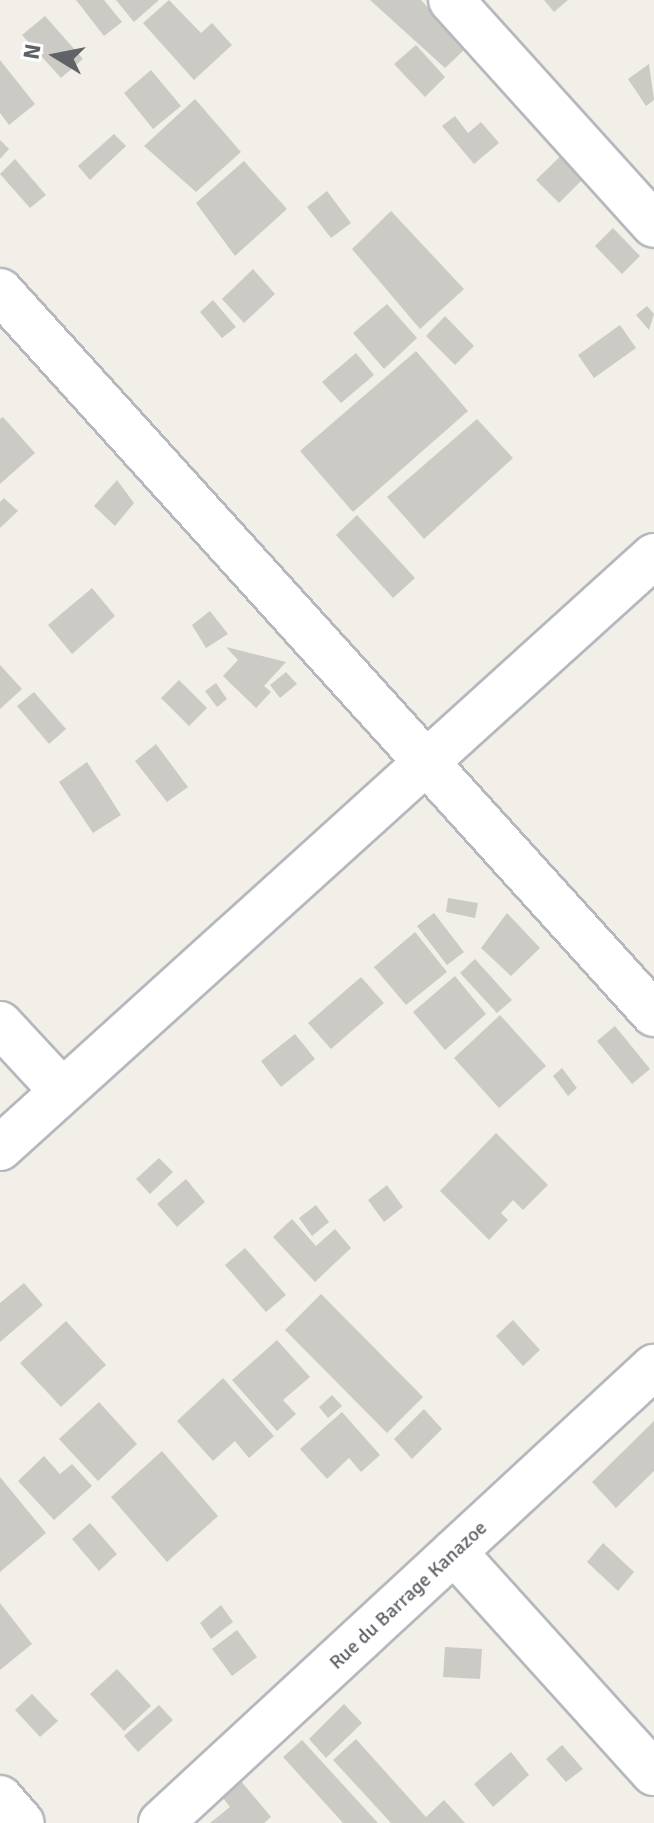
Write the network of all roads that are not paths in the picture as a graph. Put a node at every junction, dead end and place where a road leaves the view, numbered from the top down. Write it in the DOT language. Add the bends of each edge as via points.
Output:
graph roads {
  1 [pos="451,0"];
  2 [pos="654,225"];
  3 [pos="0,291"];
  4 [pos="654,556"];
  5 [pos="425,760"];
  6 [pos="654,1014"];
  7 [pos="0,1024"];
  8 [pos="62,1091"];
  9 [pos="0,1148"];
  10 [pos="654,1367"];
  11 [pos="454,1552"];
  12 [pos="654,1773"];
  13 [pos="0,1798"];
  14 [pos="22,1823"];
  15 [pos="161,1823"];
  1 -- 2 [label="street"];
  3 -- 5 [label="street"];
  4 -- 5 [label="street"];
  5 -- 6 [label="street"];
  5 -- 8 [label="street"];
  7 -- 8 [label="street"];
  8 -- 9 [label="street"];
  10 -- 11 [label="street, Rue du Barrage Kanazoe"];
  11 -- 12 [label="street"];
  11 -- 15 [label="street, Rue du Barrage Kanazoe"];
  13 -- 14 [label="street"];
}
